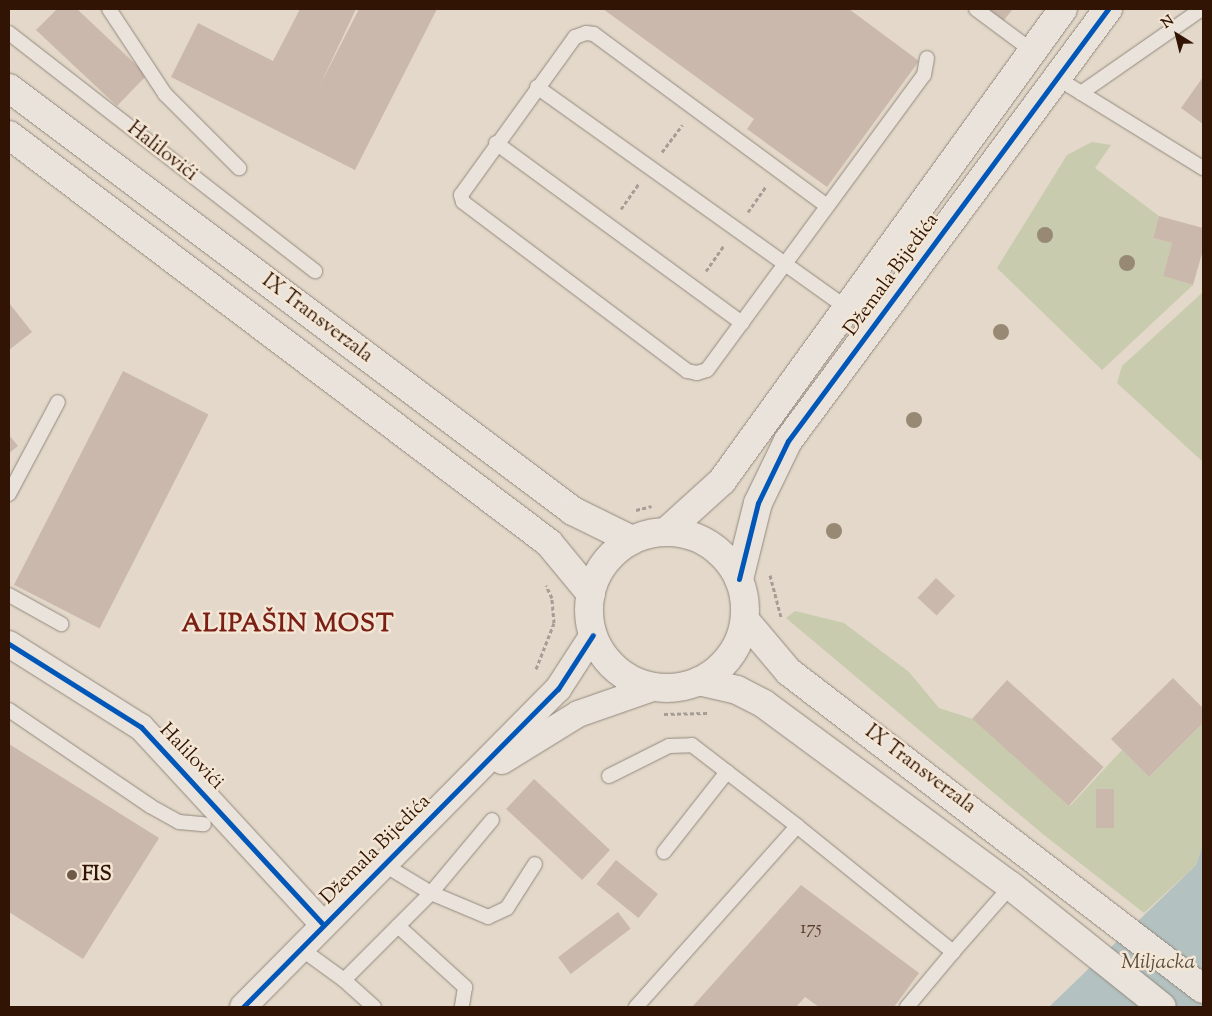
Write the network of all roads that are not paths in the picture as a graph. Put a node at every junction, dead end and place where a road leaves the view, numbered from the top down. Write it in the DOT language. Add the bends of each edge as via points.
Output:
graph roads {
  1 [pos="109,9"];
  2 [pos="976,9"];
  3 [pos="1063,9"];
  4 [pos="1108,9"];
  5 [pos="1202,9"];
  6 [pos="9,33"];
  7 [pos="1031,50"];
  8 [pos="927,58"];
  9 [pos="1057,78"];
  10 [pos="537,87"];
  11 [pos="9,88"];
  12 [pos="1081,93"];
  13 [pos="9,135"];
  14 [pos="496,143"];
  15 [pos="240,168"];
  16 [pos="1203,168"];
  17 [pos="827,206"];
  18 [pos="785,263"];
  19 [pos="315,271"];
  20 [pos="847,308"];
  21 [pos="742,322"];
  22 [pos="58,402"];
  23 [pos="9,494"];
  24 [pos="667,531"];
  25 [pos="632,540"];
  26 [pos="739,579"];
  27 [pos="591,594"];
  28 [pos="9,596"];
  29 [pos="745,620"];
  30 [pos="60,624"];
  31 [pos="593,635"];
  32 [pos="9,644"];
  33 [pos="699,681"];
  34 [pos="655,687"];
  35 [pos="9,710"];
  36 [pos="727,772"];
  37 [pos="609,776"];
  38 [pos="470,781"];
  39 [pos="492,820"];
  40 [pos="204,824"];
  41 [pos="797,826"];
  42 [pos="664,852"];
  43 [pos="383,864"];
  44 [pos="535,864"];
  45 [pos="1010,886"];
  46 [pos="431,893"];
  47 [pos="323,924"];
  48 [pos="398,926"];
  49 [pos="300,948"];
  50 [pos="953,952"];
  51 [pos="344,980"];
  52 [pos="1203,989"];
  53 [pos="243,1007"];
  54 [pos="374,1007"];
  55 [pos="462,1007"];
  56 [pos="636,1007"];
  57 [pos="907,1007"];
  58 [pos="1162,1007"];
  1 -- 15 [label="lane" via="165,94"];
  2 -- 7 [label="lane"];
  3 -- 7 [label="main road, Džemala Bijedića"];
  4 -- 9 [label="main road, Džemala Bijedića"];
  5 -- 12 [label="lane"];
  6 -- 19 [label="lane, Halilovići"];
  7 -- 20 [label="main road, Džemala Bijedića"];
  8 -- 17 [label="lane" via="924,75"];
  9 -- 12 [label="lane"];
  9 -- 26 [label="main road, Džemala Bijedića" via="788,441 758,502"];
  10 -- 14 [label="lane"];
  10 -- 17 [label="lane" via="575,37 594,34"];
  10 -- 18 [label="lane"];
  11 -- 25 [label="main road, IX Transverzala" via="573,511"];
  12 -- 16 [label="lane"];
  13 -- 27 [label="main road, IX Transverzala" via="549,543"];
  14 -- 21 [label="lane"];
  14 -- 21 [label="lane" via="465,185 463,202 687,371 707,370"];
  17 -- 18 [label="lane"];
  18 -- 20 [label="lane"];
  18 -- 21 [label="lane"];
  20 -- 24 [label="main road, Džemala Bijedića" via="722,482"];
  22 -- 23 [label="lane"];
  24 -- 25 [label="main road"];
  24 -- 26 [label="main road" via="710,544"];
  25 -- 27 [label="main road" via="613,554"];
  26 -- 29 [label="main road"];
  27 -- 31 [label="main road"];
  28 -- 30 [label="lane"];
  29 -- 33 [label="main road" via="730,656"];
  29 -- 52 [label="main road, IX Transverzala" via="789,672 1105,910"];
  31 -- 34 [label="main road" via="617,670"];
  31 -- 38 [label="street" via="558,689"];
  32 -- 47 [label="street, Halilovići" via="141,726"];
  33 -- 34 [label="main road"];
  33 -- 45 [label="main road, IX Transverzala" via="737,690 764,704"];
  34 -- 38 [label="street" via="578,714"];
  35 -- 40 [label="lane" via="150,806 179,822"];
  36 -- 37 [label="lane" via="692,745 669,746"];
  36 -- 41 [label="lane"];
  36 -- 42 [label="lane"];
  38 -- 43 [label="street, Džemala Bijedića"];
  39 -- 46 [label="lane"];
  41 -- 50 [label="lane"];
  41 -- 56 [label="lane"];
  43 -- 46 [label="lane"];
  43 -- 47 [label="street, Džemala Bijedića"];
  44 -- 46 [label="lane" via="507,908 488,917"];
  45 -- 50 [label="lane"];
  45 -- 58 [label="main road, IX Transverzala"];
  46 -- 48 [label="lane"];
  47 -- 49 [label="street, Džemala Bijedića"];
  48 -- 51 [label="lane"];
  48 -- 55 [label="lane" via="465,988"];
  49 -- 51 [label="lane"];
  49 -- 53 [label="street, Džemala Bijedića"];
  50 -- 57 [label="lane"];
  51 -- 54 [label="lane"];
}
